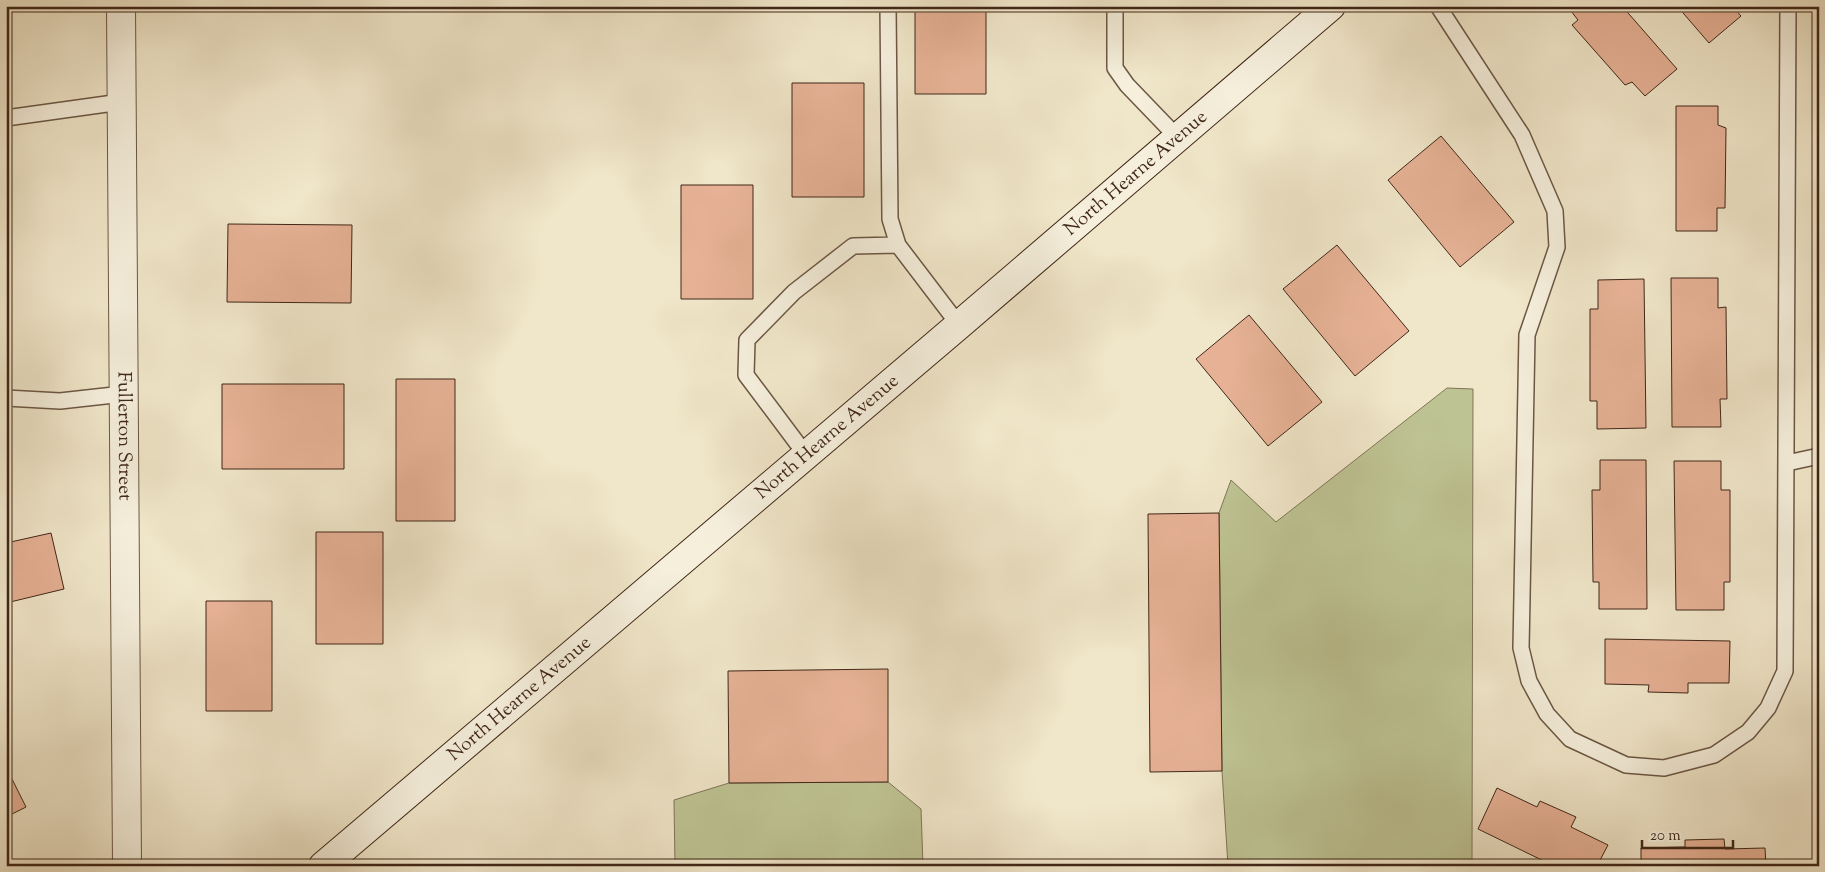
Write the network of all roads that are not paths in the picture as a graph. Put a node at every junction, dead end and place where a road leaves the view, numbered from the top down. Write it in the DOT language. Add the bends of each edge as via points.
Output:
graph roads {
  1 [pos="121,6"];
  2 [pos="888,6"];
  3 [pos="1115,6"];
  4 [pos="1330,6"];
  5 [pos="1438,6"];
  6 [pos="1788,6"];
  7 [pos="121,102"];
  8 [pos="6,118"];
  9 [pos="1178,138"];
  10 [pos="898,245"];
  11 [pos="959,325"];
  12 [pos="123,394"];
  13 [pos="6,398"];
  14 [pos="806,455"];
  15 [pos="1819,456"];
  16 [pos="1787,462"];
  17 [pos="127,866"];
  18 [pos="322,866"];
  1 -- 7 [label="main road, Fullerton Street"];
  2 -- 10 [label="lane" via="890,219"];
  3 -- 9 [label="lane" via="1116,68 1127,85"];
  4 -- 9 [label="main road, North Hearne Avenue"];
  5 -- 16 [label="lane" via="1522,135 1555,211 1557,247 1528,335 1521,648 1529,681 1547,714 1570,738 1626,765 1664,768 1714,755 1748,732 1768,708 1785,671"];
  6 -- 16 [label="lane"];
  7 -- 8 [label="lane"];
  7 -- 12 [label="main road, Fullerton Street"];
  9 -- 11 [label="main road, North Hearne Avenue"];
  10 -- 11 [label="lane"];
  10 -- 14 [label="lane" via="853,246 794,292 747,340 746,375"];
  11 -- 14 [label="main road, North Hearne Avenue"];
  12 -- 13 [label="lane" via="60,401"];
  12 -- 17 [label="main road, Fullerton Street"];
  14 -- 18 [label="main road, North Hearne Avenue"];
  15 -- 16 [label="lane"];
}
